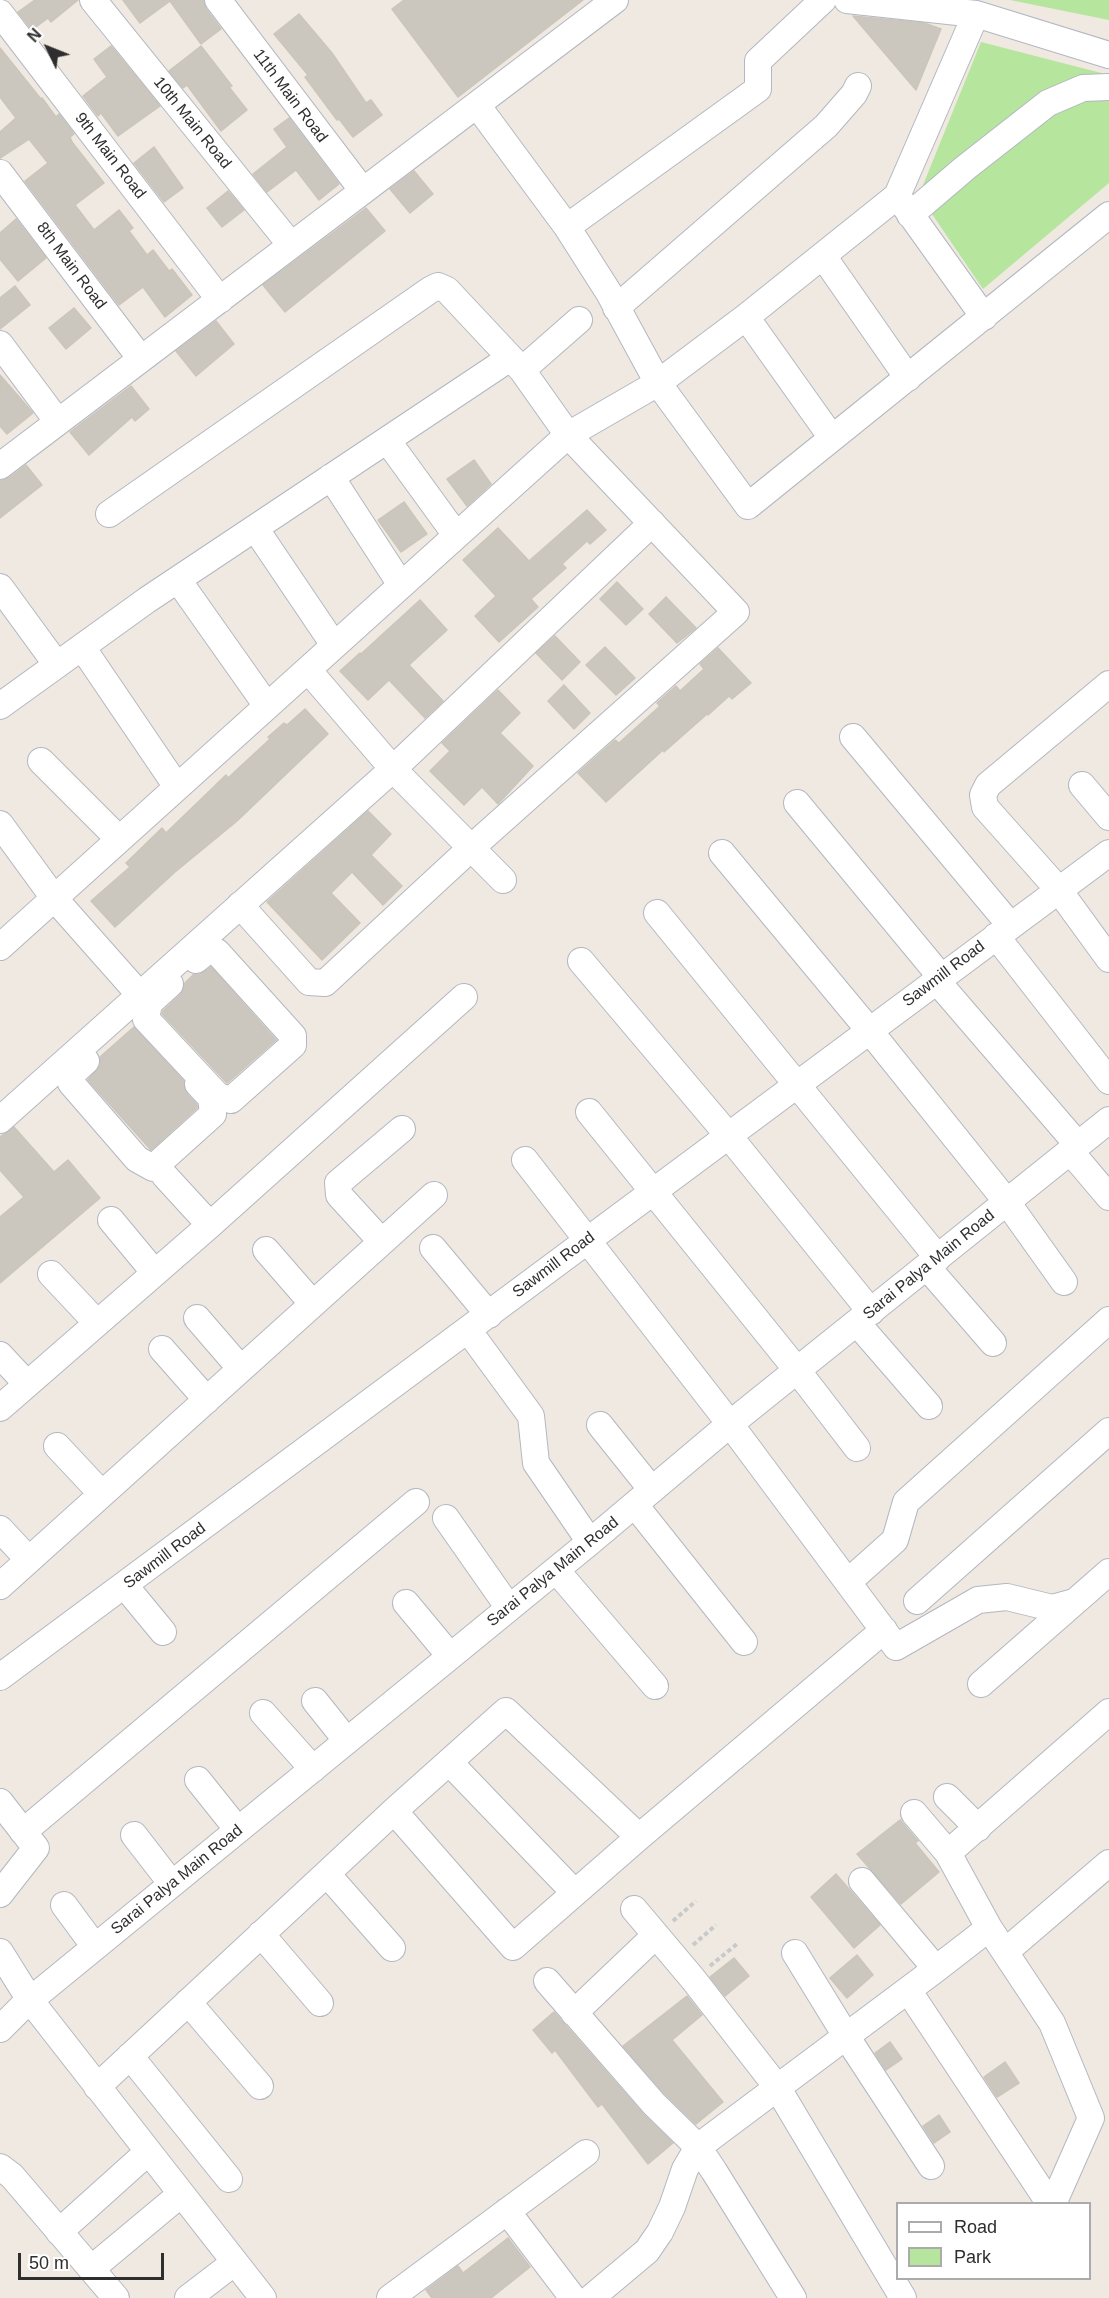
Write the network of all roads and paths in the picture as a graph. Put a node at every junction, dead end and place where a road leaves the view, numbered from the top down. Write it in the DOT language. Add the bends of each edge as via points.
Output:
graph roads {
  1 [pos="93,0"];
  2 [pos="218,0"];
  3 [pos="615,0"];
  4 [pos="823,0"];
  5 [pos="846,0"];
  6 [pos="0,13"];
  7 [pos="976,14"];
  8 [pos="1109,55"];
  9 [pos="858,86"];
  10 [pos="1109,87"];
  11 [pos="477,105"];
  12 [pos="0,173"];
  13 [pos="363,191"];
  14 [pos="904,206"];
  15 [pos="1109,215"];
  16 [pos="567,226"];
  17 [pos="291,245"];
  18 [pos="823,256"];
  19 [pos="220,300"];
  20 [pos="616,308"];
  21 [pos="746,317"];
  22 [pos="984,317"];
  23 [pos="579,320"];
  24 [pos="0,344"];
  25 [pos="141,359"];
  26 [pos="516,364"];
  27 [pos="908,378"];
  28 [pos="658,382"];
  29 [pos="58,422"];
  30 [pos="568,435"];
  31 [pos="832,438"];
  32 [pos="387,440"];
  33 [pos="0,466"];
  34 [pos="331,477"];
  35 [pos="109,514"];
  36 [pos="652,523"];
  37 [pos="255,528"];
  38 [pos="456,535"];
  39 [pos="178,580"];
  40 [pos="401,585"];
  41 [pos="0,587"];
  42 [pos="334,645"];
  43 [pos="82,647"];
  44 [pos="57,665"];
  45 [pos="308,670"];
  46 [pos="1109,684"];
  47 [pos="0,706"];
  48 [pos="267,706"];
  49 [pos="853,737"];
  50 [pos="41,761"];
  51 [pos="393,769"];
  52 [pos="1082,784"];
  53 [pos="177,787"];
  54 [pos="797,803"];
  55 [pos="1109,817"];
  56 [pos="0,824"];
  57 [pos="119,839"];
  58 [pos="471,848"];
  59 [pos="722,853"];
  60 [pos="1109,853"];
  61 [pos="503,880"];
  62 [pos="1058,889"];
  63 [pos="54,898"];
  64 [pos="240,905"];
  65 [pos="657,913"];
  66 [pos="1003,930"];
  67 [pos="0,947"];
  68 [pos="193,955"];
  69 [pos="1109,959"];
  70 [pos="581,961"];
  71 [pos="939,979"];
  72 [pos="139,994"];
  73 [pos="464,997"];
  74 [pos="869,1030"];
  75 [pos="82,1056"];
  76 [pos="1109,1081"];
  77 [pos="798,1083"];
  78 [pos="589,1112"];
  79 [pos="0,1120"];
  80 [pos="1109,1120"];
  81 [pos="402,1129"];
  82 [pos="728,1135"];
  83 [pos="1074,1148"];
  84 [pos="525,1160"];
  85 [pos="165,1176"];
  86 [pos="653,1191"];
  87 [pos="434,1195"];
  88 [pos="1109,1197"];
  89 [pos="1007,1202"];
  90 [pos="111,1220"];
  91 [pos="210,1225"];
  92 [pos="586,1240"];
  93 [pos="382,1242"];
  94 [pos="433,1248"];
  95 [pos="266,1250"];
  96 [pos="932,1263"];
  97 [pos="155,1273"];
  98 [pos="51,1274"];
  99 [pos="1064,1282"];
  100 [pos="313,1304"];
  101 [pos="489,1314"];
  102 [pos="197,1317"];
  103 [pos="864,1318"];
  104 [pos="1109,1320"];
  105 [pos="97,1323"];
  106 [pos="468,1330"];
  107 [pos="993,1343"];
  108 [pos="162,1349"];
  109 [pos="0,1355"];
  110 [pos="241,1369"];
  111 [pos="797,1370"];
  112 [pos="27,1384"];
  113 [pos="207,1400"];
  114 [pos="928,1406"];
  115 [pos="0,1408"];
  116 [pos="730,1424"];
  117 [pos="600,1425"];
  118 [pos="1109,1431"];
  119 [pos="57,1446"];
  120 [pos="857,1448"];
  121 [pos="102,1494"];
  122 [pos="644,1497"];
  123 [pos="416,1502"];
  124 [pos="446,1518"];
  125 [pos="0,1529"];
  126 [pos="591,1542"];
  127 [pos="29,1560"];
  128 [pos="556,1570"];
  129 [pos="1109,1572"];
  130 [pos="848,1582"];
  131 [pos="0,1586"];
  132 [pos="125,1586"];
  133 [pos="917,1601"];
  134 [pos="1074,1602"];
  135 [pos="406,1603"];
  136 [pos="509,1608"];
  137 [pos="884,1630"];
  138 [pos="163,1632"];
  139 [pos="744,1642"];
  140 [pos="450,1656"];
  141 [pos="0,1677"];
  142 [pos="981,1684"];
  143 [pos="655,1686"];
  144 [pos="315,1701"];
  145 [pos="1109,1712"];
  146 [pos="262,1713"];
  147 [pos="347,1741"];
  148 [pos="449,1762"];
  149 [pos="313,1769"];
  150 [pos="198,1780"];
  151 [pos="947,1797"];
  152 [pos="394,1811"];
  153 [pos="914,1813"];
  154 [pos="8,1818"];
  155 [pos="978,1828"];
  156 [pos="238,1830"];
  157 [pos="134,1835"];
  158 [pos="639,1838"];
  159 [pos="948,1853"];
  160 [pos="1109,1863"];
  161 [pos="327,1874"];
  162 [pos="862,1881"];
  163 [pos="172,1884"];
  164 [pos="575,1893"];
  165 [pos="0,1894"];
  166 [pos="696,1901"];
  167 [pos="64,1905"];
  168 [pos="634,1909"];
  169 [pos="716,1924"];
  170 [pos="989,1928"];
  171 [pos="261,1934"];
  172 [pos="656,1935"];
  173 [pos="737,1944"];
  174 [pos="95,1947"];
  175 [pos="392,1948"];
  176 [pos="0,1952"];
  177 [pos="1005,1952"];
  178 [pos="795,1953"];
  179 [pos="676,1959"];
  180 [pos="936,1970"];
  181 [pos="693,1979"];
  182 [pos="547,1982"];
  183 [pos="908,1990"];
  184 [pos="30,2000"];
  185 [pos="188,2002"];
  186 [pos="320,2004"];
  187 [pos="574,2013"];
  188 [pos="0,2029"];
  189 [pos="846,2036"];
  190 [pos="130,2056"];
  191 [pos="97,2086"];
  192 [pos="260,2086"];
  193 [pos="777,2087"];
  194 [pos="698,2147"];
  195 [pos="148,2152"];
  196 [pos="586,2153"];
  197 [pos="931,2166"];
  198 [pos="0,2167"];
  199 [pos="229,2179"];
  200 [pos="181,2194"];
  201 [pos="1051,2202"];
  202 [pos="1053,2202"];
  203 [pos="507,2211"];
  204 [pos="59,2232"];
  205 [pos="235,2262"];
  206 [pos="92,2269"];
  207 [pos="116,2298"];
  208 [pos="188,2298"];
  209 [pos="263,2298"];
  210 [pos="390,2298"];
  211 [pos="573,2298"];
  212 [pos="591,2298"];
  213 [pos="793,2298"];
  214 [pos="903,2298"];
  1 -- 17 [label="street, 10th Main Road"];
  2 -- 13 [label="street, 11th Main Road"];
  3 -- 11 [label="street"];
  4 -- 16 [label="street" via="758,60 758,89"];
  5 -- 7 [label="street"];
  6 -- 19 [label="street, 9th Main Road"];
  7 -- 8 [label="street"];
  7 -- 14 [label="street"];
  9 -- 20 [label="street" via="826,126"];
  10 -- 14 [label="street" via="1083,88 1048,103 965,168"];
  11 -- 13 [label="street"];
  11 -- 16 [label="street"];
  12 -- 25 [label="street, 8th Main Road"];
  13 -- 17 [label="street"];
  14 -- 18 [label="street"];
  14 -- 22 [label="street"];
  15 -- 22 [label="street"];
  16 -- 20 [label="street"];
  17 -- 19 [label="street"];
  18 -- 21 [label="street"];
  18 -- 27 [label="street"];
  19 -- 25 [label="street"];
  20 -- 28 [label="street"];
  21 -- 28 [label="street"];
  21 -- 31 [label="street"];
  22 -- 27 [label="street"];
  23 -- 26 [label="street"];
  24 -- 29 [label="street"];
  25 -- 29 [label="street"];
  26 -- 30 [label="street"];
  26 -- 32 [label="street"];
  26 -- 35 [label="street" via="447,290 438,286"];
  27 -- 31 [label="street"];
  28 -- 30 [label="street"];
  28 -- 31 [label="street" via="747,506"];
  29 -- 33 [label="street"];
  30 -- 36 [label="street"];
  30 -- 38 [label="street"];
  32 -- 34 [label="street"];
  32 -- 38 [label="street"];
  34 -- 37 [label="street"];
  34 -- 40 [label="street"];
  36 -- 51 [label="street"];
  36 -- 58 [label="street" via="736,612"];
  37 -- 39 [label="street"];
  37 -- 42 [label="street"];
  38 -- 40 [label="street"];
  39 -- 43 [label="street"];
  39 -- 48 [label="street"];
  40 -- 42 [label="street"];
  41 -- 44 [label="street"];
  42 -- 45 [label="street"];
  43 -- 44 [label="street"];
  43 -- 53 [label="street"];
  44 -- 47 [label="street"];
  45 -- 48 [label="street"];
  45 -- 51 [label="street"];
  46 -- 62 [label="street" via="988,785 983,795 985,807"];
  48 -- 53 [label="street"];
  49 -- 66 [label="street"];
  50 -- 57 [label="street"];
  51 -- 58 [label="street"];
  51 -- 64 [label="street"];
  52 -- 55 [label="street"];
  53 -- 57 [label="street"];
  54 -- 71 [label="street"];
  56 -- 63 [label="street"];
  57 -- 63 [label="street"];
  58 -- 61 [label="street"];
  58 -- 64 [label="street" via="325,983 309,982"];
  59 -- 74 [label="street"];
  60 -- 62 [label="street, Sawmill Road"];
  62 -- 66 [label="street, Sawmill Road"];
  62 -- 69 [label="street"];
  63 -- 67 [label="street"];
  63 -- 72 [label="street"];
  64 -- 68 [label="street"];
  65 -- 77 [label="street"];
  66 -- 71 [label="street, Sawmill Road"];
  66 -- 76 [label="street"];
  68 -- 68 [label="street" via="207,950 217,952 293,1036 293,1045 231,1100 218,1096 146,1019 149,1003"];
  68 -- 72 [label="street"];
  70 -- 82 [label="street"];
  71 -- 74 [label="street, Sawmill Road"];
  71 -- 83 [label="street"];
  72 -- 75 [label="street"];
  73 -- 91 [label="street"];
  74 -- 77 [label="street, Sawmill Road"];
  74 -- 89 [label="street"];
  75 -- 75 [label="street" via="130,1023 144,1025 211,1098 213,1114 153,1168 137,1159 71,1083"];
  75 -- 79 [label="street"];
  77 -- 82 [label="street, Sawmill Road"];
  77 -- 96 [label="street"];
  78 -- 86 [label="street"];
  80 -- 83 [label="street, Sarai Palya Main Road"];
  81 -- 93 [label="street" via="338,1183 339,1195"];
  82 -- 86 [label="street, Sawmill Road"];
  82 -- 103 [label="street"];
  83 -- 88 [label="street"];
  83 -- 89 [label="street, Sarai Palya Main Road"];
  84 -- 92 [label="street"];
  85 -- 91 [label="street"];
  86 -- 92 [label="street, Sawmill Road"];
  86 -- 111 [label="street"];
  87 -- 93 [label="street"];
  89 -- 96 [label="street, Sarai Palya Main Road"];
  89 -- 99 [label="street"];
  90 -- 97 [label="street"];
  91 -- 97 [label="street"];
  92 -- 101 [label="street, Sawmill Road"];
  92 -- 116 [label="street"];
  93 -- 100 [label="street"];
  94 -- 101 [label="street"];
  95 -- 100 [label="street"];
  96 -- 103 [label="street, Sarai Palya Main Road"];
  96 -- 107 [label="street"];
  97 -- 105 [label="street"];
  98 -- 105 [label="street"];
  100 -- 110 [label="street"];
  101 -- 106 [label="street, Sawmill Road"];
  102 -- 110 [label="street"];
  103 -- 111 [label="street, Sarai Palya Main Road"];
  103 -- 114 [label="street"];
  104 -- 130 [label="street" via="906,1502 895,1540"];
  105 -- 112 [label="street"];
  106 -- 126 [label="street" via="531,1416 536,1463"];
  106 -- 132 [label="street, Sawmill Road"];
  108 -- 113 [label="street"];
  109 -- 112 [label="street"];
  110 -- 113 [label="street"];
  111 -- 116 [label="street, Sarai Palya Main Road"];
  111 -- 120 [label="street"];
  112 -- 115 [label="street"];
  113 -- 121 [label="street"];
  116 -- 122 [label="street, Sarai Palya Main Road"];
  116 -- 130 [label="street"];
  117 -- 122 [label="street"];
  118 -- 133 [label="street"];
  119 -- 121 [label="street"];
  121 -- 127 [label="street"];
  122 -- 126 [label="street, Sarai Palya Main Road"];
  122 -- 139 [label="street"];
  123 -- 154 [label="street"];
  124 -- 136 [label="street"];
  125 -- 127 [label="street"];
  126 -- 128 [label="street, Sarai Palya Main Road"];
  127 -- 131 [label="street"];
  128 -- 136 [label="street, Sarai Palya Main Road"];
  128 -- 143 [label="street"];
  129 -- 134 [label="street"];
  130 -- 137 [label="street"];
  132 -- 138 [label="street"];
  132 -- 141 [label="street, Sawmill Road"];
  134 -- 137 [label="street" via="1052,1608 1007,1598 978,1600 896,1647"];
  134 -- 142 [label="street"];
  135 -- 140 [label="street"];
  136 -- 140 [label="street, Sarai Palya Main Road"];
  137 -- 158 [label="street"];
  140 -- 147 [label="street, Sarai Palya Main Road"];
  144 -- 147 [label="street"];
  145 -- 155 [label="street"];
  146 -- 149 [label="street"];
  147 -- 149 [label="street, Sarai Palya Main Road"];
  148 -- 152 [label="street"];
  148 -- 158 [label="street" via="506,1711"];
  148 -- 164 [label="street"];
  149 -- 156 [label="street, Sarai Palya Main Road"];
  150 -- 156 [label="street"];
  151 -- 155 [label="street"];
  152 -- 161 [label="street"];
  152 -- 164 [label="street" via="513,1947"];
  153 -- 159 [label="street"];
  154 -- 165 [label="street" via="36,1848"];
  155 -- 159 [label="street"];
  156 -- 163 [label="street, Sarai Palya Main Road"];
  157 -- 163 [label="street"];
  158 -- 164 [label="street"];
  159 -- 170 [label="street"];
  160 -- 177 [label="street"];
  161 -- 171 [label="street"];
  161 -- 175 [label="street"];
  162 -- 180 [label="street"];
  163 -- 174 [label="street, Sarai Palya Main Road"];
  166 -- 172 [label="path"];
  167 -- 174 [label="street"];
  168 -- 172 [label="street"];
  169 -- 179 [label="path"];
  170 -- 177 [label="street"];
  170 -- 180 [label="street"];
  171 -- 185 [label="street"];
  171 -- 186 [label="street"];
  172 -- 179 [label="street"];
  172 -- 187 [label="street"];
  173 -- 181 [label="path"];
  174 -- 184 [label="street, Sarai Palya Main Road"];
  176 -- 184 [label="street"];
  177 -- 202 [label="street" via="1052,2023 1091,2118"];
  178 -- 189 [label="street"];
  179 -- 181 [label="street"];
  180 -- 183 [label="street"];
  181 -- 193 [label="street"];
  182 -- 187 [label="street"];
  183 -- 189 [label="street"];
  183 -- 201 [label="street"];
  184 -- 188 [label="street, Sarai Palya Main Road"];
  184 -- 191 [label="street"];
  185 -- 190 [label="street"];
  185 -- 192 [label="street"];
  187 -- 194 [label="street" via="654,2104"];
  189 -- 193 [label="street"];
  189 -- 197 [label="street"];
  190 -- 191 [label="street"];
  190 -- 199 [label="street"];
  191 -- 195 [label="street"];
  193 -- 194 [label="street"];
  193 -- 214 [label="street"];
  194 -- 212 [label="street" via="660,2232 647,2251"];
  194 -- 213 [label="street"];
  195 -- 200 [label="street"];
  195 -- 204 [label="street"];
  196 -- 203 [label="street"];
  198 -- 204 [label="street"];
  200 -- 205 [label="street"];
  200 -- 206 [label="street"];
  203 -- 210 [label="street"];
  203 -- 211 [label="street"];
  204 -- 206 [label="street"];
  205 -- 208 [label="street"];
  205 -- 209 [label="street"];
  206 -- 207 [label="street"];
}
